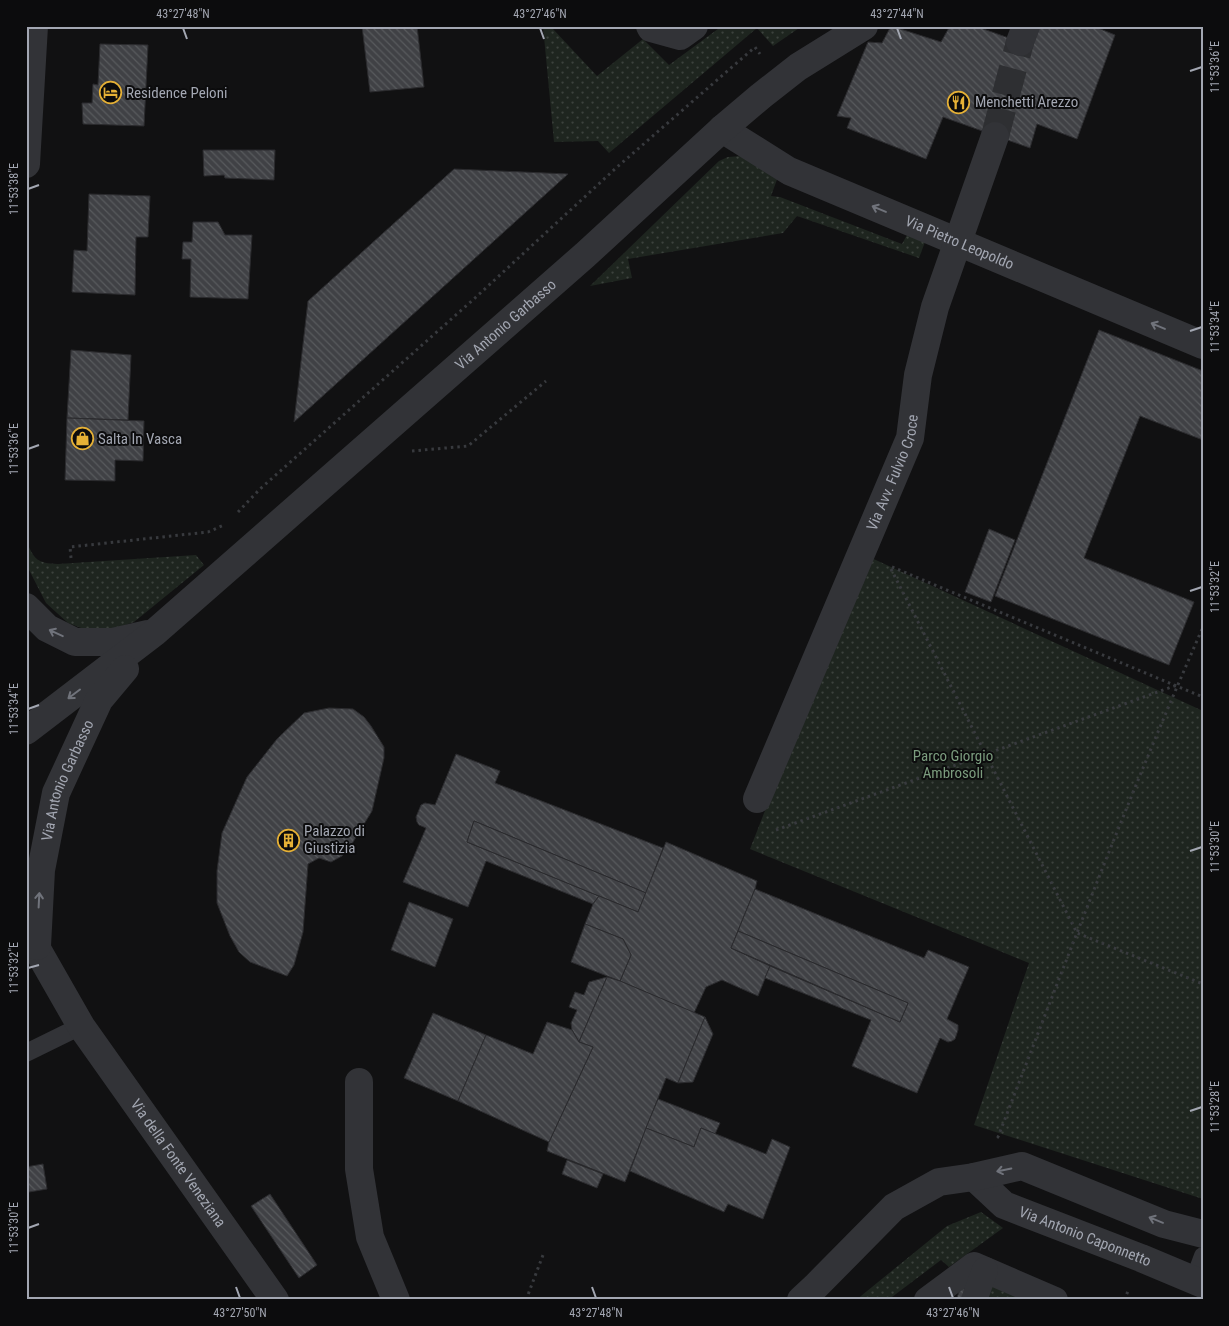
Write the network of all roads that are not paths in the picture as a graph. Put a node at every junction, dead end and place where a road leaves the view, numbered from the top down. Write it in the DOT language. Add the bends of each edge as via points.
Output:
graph roads {
  1 [pos="34,26"];
  2 [pos="650,26"];
  3 [pos="694,26"];
  4 [pos="864,26"];
  5 [pos="722,129"];
  6 [pos="995,136"];
  7 [pos="26,164"];
  8 [pos="958,242"];
  9 [pos="1203,345"];
  10 [pos="26,607"];
  11 [pos="154,633"];
  12 [pos="26,731"];
  13 [pos="757,799"];
  14 [pos="26,923"];
  15 [pos="37,949"];
  16 [pos="81,1026"];
  17 [pos="26,1053"];
  18 [pos="359,1082"];
  19 [pos="974,1177"];
  20 [pos="1203,1234"];
  21 [pos="985,1270"];
  22 [pos="1200,1273"];
  23 [pos="275,1300"];
  24 [pos="396,1300"];
  25 [pos="801,1300"];
  26 [pos="928,1300"];
  27 [pos="974,1300"];
  28 [pos="1055,1300"];
  1 -- 7 [label="street"];
  2 -- 3 [label="street" via="680,36"];
  4 -- 5 [label="street, Via Antonio Garbasso" via="780,80"];
  8 -- 5 [label="street, Via Pietro Leopoldo, one-way" via="789,171"];
  5 -- 11 [label="street, Via Antonio Garbasso" via="585,255"];
  6 -- 8 [label="street, Via Avv. Fulvio Croce"];
  9 -- 8 [label="street, Via Pietro Leopoldo, one-way"];
  8 -- 13 [label="street, Via Avv. Fulvio Croce" via="935,307 918,375 910,438"];
  11 -- 10 [label="street, Via Antonio Garbasso, one-way" via="113,642 75,642 47,628"];
  11 -- 12 [label="street, Via Antonio Garbasso, one-way"];
  15 -- 11 [label="street, Via Antonio Garbasso, one-way" via="41,870 56,793 100,700"];
  14 -- 15 [label="street, Via della Fonte Veneziana"];
  15 -- 16 [label="street, Via della Fonte Veneziana"];
  16 -- 17 [label="lane"];
  16 -- 23 [label="street, Via della Fonte Veneziana"];
  18 -- 24 [label="street" via="359,1169 370,1237"];
  20 -- 19 [label="street, one-way" via="1164,1224 1022,1166"];
  19 -- 22 [label="street, Via Antonio Caponnetto" via="1004,1206 1141,1258"];
  19 -- 25 [label="street" via="940,1182 894,1207"];
  21 -- 26 [label="street" via="974,1265"];
  21 -- 27 [label="street"];
  21 -- 28 [label="street"];
}
